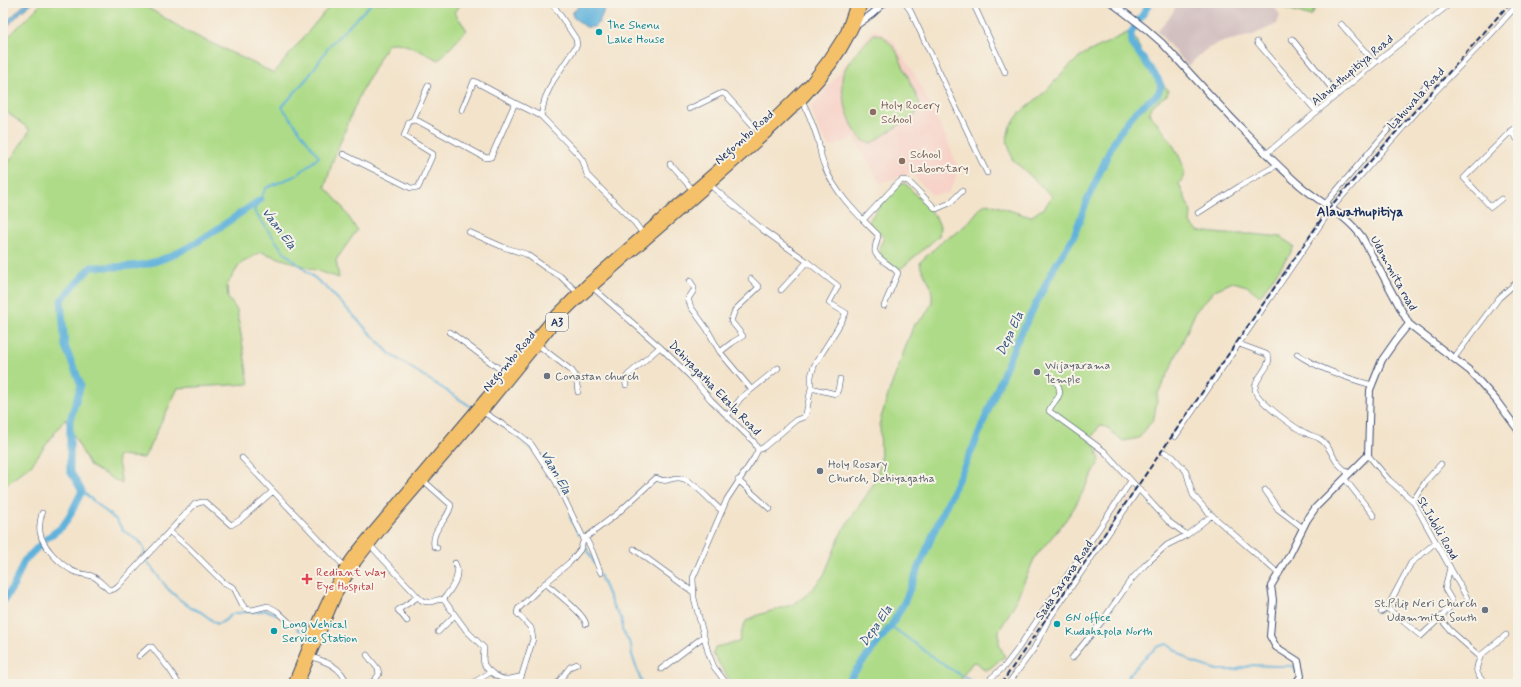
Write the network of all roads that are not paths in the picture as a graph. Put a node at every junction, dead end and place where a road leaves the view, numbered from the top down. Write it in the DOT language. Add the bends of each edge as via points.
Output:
graph roads {
  1 [pos="552,3"];
  2 [pos="855,3"];
  3 [pos="863,3"];
  4 [pos="884,3"];
  5 [pos="905,3"];
  6 [pos="973,3"];
  7 [pos="1112,3"];
  8 [pos="1451,3"];
  9 [pos="1518,4"];
  10 [pos="1341,24"];
  11 [pos="854,27"];
  12 [pos="844,32"];
  13 [pos="1292,39"];
  14 [pos="1257,42"];
  15 [pos="1375,63"];
  16 [pos="1004,72"];
  17 [pos="1427,84"];
  18 [pos="428,86"];
  19 [pos="1337,95"];
  20 [pos="802,100"];
  21 [pos="515,103"];
  22 [pos="689,109"];
  23 [pos="462,110"];
  24 [pos="1317,112"];
  25 [pos="541,116"];
  26 [pos="413,120"];
  27 [pos="1518,124"];
  28 [pos="1510,131"];
  29 [pos="759,132"];
  30 [pos="1518,140"];
  31 [pos="343,154"];
  32 [pos="1266,154"];
  33 [pos="670,164"];
  34 [pos="1277,165"];
  35 [pos="987,173"];
  36 [pos="710,185"];
  37 [pos="693,190"];
  38 [pos="962,192"];
  39 [pos="1501,199"];
  40 [pos="1325,204"];
  41 [pos="1331,209"];
  42 [pos="1198,213"];
  43 [pos="863,220"];
  44 [pos="469,232"];
  45 [pos="643,234"];
  46 [pos="807,262"];
  47 [pos="751,279"];
  48 [pos="690,281"];
  49 [pos="1518,281"];
  50 [pos="590,285"];
  51 [pos="781,290"];
  52 [pos="577,292"];
  53 [pos="884,306"];
  54 [pos="1409,324"];
  55 [pos="450,332"];
  56 [pos="1239,344"];
  57 [pos="538,345"];
  58 [pos="660,346"];
  59 [pos="720,352"];
  60 [pos="1297,354"];
  61 [pos="1454,358"];
  62 [pos="778,368"];
  63 [pos="505,373"];
  64 [pos="840,379"];
  65 [pos="1057,384"];
  66 [pos="626,385"];
  67 [pos="1372,385"];
  68 [pos="811,388"];
  69 [pos="751,389"];
  70 [pos="578,392"];
  71 [pos="483,412"];
  72 [pos="727,416"];
  73 [pos="1518,430"];
  74 [pos="1175,437"];
  75 [pos="758,450"];
  76 [pos="1164,452"];
  77 [pos="1368,455"];
  78 [pos="242,458"];
  79 [pos="1441,464"];
  80 [pos="1347,477"];
  81 [pos="738,480"];
  82 [pos="424,481"];
  83 [pos="1131,481"];
  84 [pos="1139,489"];
  85 [pos="1265,490"];
  86 [pos="273,491"];
  87 [pos="1413,501"];
  88 [pos="770,510"];
  89 [pos="722,511"];
  90 [pos="42,513"];
  91 [pos="1212,515"];
  92 [pos="1374,516"];
  93 [pos="1303,528"];
  94 [pos="170,532"];
  95 [pos="1187,535"];
  96 [pos="584,538"];
  97 [pos="1436,542"];
  98 [pos="370,545"];
  99 [pos="437,548"];
  100 [pos="634,549"];
  101 [pos="455,563"];
  102 [pos="345,567"];
  103 [pos="1450,567"];
  104 [pos="601,573"];
  105 [pos="1279,574"];
  106 [pos="545,583"];
  107 [pos="693,592"];
  108 [pos="418,597"];
  109 [pos="1467,598"];
  110 [pos="443,600"];
  111 [pos="1387,608"];
  112 [pos="1381,612"];
  113 [pos="455,615"];
  114 [pos="1440,618"];
  115 [pos="407,621"];
  116 [pos="586,624"];
  117 [pos="314,632"];
  118 [pos="438,632"];
  119 [pos="1506,635"];
  120 [pos="703,637"];
  121 [pos="367,655"];
  122 [pos="1481,655"];
  123 [pos="139,656"];
  124 [pos="312,657"];
  125 [pos="1072,658"];
  126 [pos="577,664"];
  127 [pos="661,669"];
  128 [pos="491,672"];
  129 [pos="521,677"];
  130 [pos="991,678"];
  131 [pos="179,684"];
  132 [pos="292,684"];
  133 [pos="299,684"];
  134 [pos="346,684"];
  135 [pos="369,684"];
  136 [pos="471,684"];
  137 [pos="520,684"];
  138 [pos="557,684"];
  139 [pos="727,684"];
  140 [pos="1008,684"];
  141 [pos="1295,684"];
  142 [pos="1485,684"];
  1 -- 25 [label="street" via="576,39 577,45 553,81 545,98"];
  2 -- 12 [label="highway, Negombo Road / A3"];
  3 -- 11 [label="highway, Negombo Road / A3"];
  4 -- 11 [label="street"];
  5 -- 35 [label="street"];
  6 -- 16 [label="street"];
  7 -- 32 [label="street, Udammita road" via="1162,43"];
  8 -- 15 [label="street, Alawathupitiya Road"];
  9 -- 41 [label="street, Lahuwala Road" via="1428,99"];
  10 -- 15 [label="street"];
  11 -- 12 [label="street"];
  11 -- 20 [label="highway, Negombo Road / A3" via="828,70"];
  12 -- 29 [label="highway, Negombo Road / A3" via="810,82"];
  13 -- 19 [label="street"];
  14 -- 24 [label="street"];
  15 -- 19 [label="street, Alawathupitiya Road"];
  17 -- 40 [label="street"];
  18 -- 26 [label="street"];
  19 -- 24 [label="street, Alawathupitiya Road"];
  20 -- 36 [label="highway, Negombo Road / A3"];
  20 -- 43 [label="street" via="817,136 826,170"];
  21 -- 23 [label="street" via="474,82"];
  21 -- 25 [label="street"];
  21 -- 26 [label="street" via="491,156 486,158"];
  22 -- 29 [label="street" via="722,93"];
  24 -- 32 [label="street, Alawathupitiya Road"];
  25 -- 45 [label="street" via="583,160 587,175"];
  26 -- 31 [label="street" via="404,136 433,154 418,188 411,188"];
  27 -- 28 [label="street"];
  28 -- 30 [label="street"];
  28 -- 39 [label="street" via="1464,178 1490,207"];
  29 -- 37 [label="highway, Negombo Road / A3"];
  32 -- 34 [label="street, Udammita road"];
  33 -- 37 [label="street"];
  34 -- 40 [label="street, Udammita road"];
  34 -- 42 [label="street"];
  36 -- 46 [label="street" via="762,230"];
  36 -- 50 [label="highway, Negombo Road / A3"];
  37 -- 45 [label="highway, Negombo Road / A3"];
  38 -- 43 [label="street" via="950,203 936,209 908,181 902,180"];
  40 -- 41 [label="street, Udammita road"];
  41 -- 54 [label="street, Udammita road" via="1354,226 1362,237"];
  41 -- 56 [label="street, Lahuwala Road"];
  43 -- 53 [label="street" via="878,235 876,255 898,273"];
  44 -- 52 [label="street" via="526,254 560,276"];
  45 -- 50 [label="highway, Negombo Road / A3"];
  46 -- 51 [label="street"];
  46 -- 68 [label="street" via="838,286 829,303 846,313 814,366"];
  47 -- 59 [label="street" via="759,287 735,310 731,321 743,336"];
  48 -- 59 [label="street" via="694,290 689,297 689,303"];
  49 -- 61 [label="street" via="1495,303"];
  50 -- 52 [label="highway, Negombo Road / A3"];
  50 -- 57 [label="highway, Negombo Road / A3"];
  50 -- 58 [label="street, Dehiyagatha Ekala Road"];
  52 -- 63 [label="highway, Negombo Road / A3"];
  54 -- 61 [label="street, Udammita road"];
  54 -- 67 [label="street" via="1382,360"];
  55 -- 63 [label="street"];
  56 -- 74 [label="street, Lahuwala Road"];
  56 -- 80 [label="street" via="1269,357 1255,387 1258,397 1282,418 1324,442"];
  57 -- 70 [label="street" via="572,371 576,377"];
  57 -- 71 [label="highway, Negombo Road / A3"];
  58 -- 66 [label="street" via="625,379"];
  58 -- 72 [label="street, Dehiyagatha Ekala Road"];
  59 -- 69 [label="street"];
  60 -- 67 [label="street" via="1350,379"];
  61 -- 73 [label="street, Udammita road" via="1470,371 1496,400"];
  62 -- 69 [label="street"];
  63 -- 102 [label="highway, Negombo Road / A3"];
  64 -- 68 [label="street" via="836,394"];
  65 -- 83 [label="street" via="1060,394 1048,410 1104,451"];
  67 -- 77 [label="street"];
  68 -- 75 [label="street" via="804,417 796,420"];
  69 -- 72 [label="street"];
  71 -- 82 [label="highway, Negombo Road / A3"];
  71 -- 96 [label="street" via="531,444 555,480"];
  72 -- 75 [label="street, Dehiyagatha Ekala Road" via="754,442"];
  75 -- 81 [label="street, Dehiyagatha Ekala Road"];
  76 -- 91 [label="street" via="1173,457 1186,471 1193,496"];
  77 -- 80 [label="street"];
  77 -- 87 [label="street, St.Jubili Road" via="1389,480"];
  78 -- 86 [label="street"];
  79 -- 87 [label="street"];
  80 -- 92 [label="street"];
  80 -- 93 [label="street" via="1316,507"];
  81 -- 88 [label="street"];
  81 -- 89 [label="street, Dehiyagatha Ekala Road"];
  82 -- 98 [label="highway, Negombo Road / A3"];
  82 -- 99 [label="street" via="451,505 434,537 434,546"];
  83 -- 84 [label="street"];
  83 -- 130 [label="street" via="1010,661"];
  84 -- 95 [label="street" via="1168,521"];
  84 -- 140 [label="street, Sada Sarana Road" via="1049,619 1026,660"];
  85 -- 93 [label="street" via="1278,509"];
  86 -- 94 [label="street" via="231,525 205,502 199,502"];
  86 -- 102 [label="street"];
  87 -- 97 [label="street, St.Jubili Road"];
  89 -- 96 [label="street" via="686,481 679,478 666,482 656,478 618,513"];
  89 -- 107 [label="street, Dehiyagatha Ekala Road" via="693,578"];
  90 -- 94 [label="street" via="40,533 53,554 72,571 93,576 109,590 118,586"];
  91 -- 95 [label="street"];
  91 -- 105 [label="street"];
  93 -- 105 [label="street"];
  94 -- 117 [label="street" via="223,582 234,588 246,609 268,606 278,611 289,622"];
  95 -- 125 [label="street" via="1167,545 1130,581"];
  96 -- 104 [label="street" via="590,545"];
  96 -- 106 [label="street" via="580,550 570,562"];
  97 -- 103 [label="street, St.Jubili Road"];
  97 -- 111 [label="street" via="1411,564"];
  98 -- 108 [label="street"];
  98 -- 124 [label="highway, Negombo Road / A3" via="339,591"];
  100 -- 107 [label="street"];
  101 -- 110 [label="street" via="458,574"];
  102 -- 117 [label="highway, Negombo Road / A3"];
  103 -- 109 [label="street, St.Jubili Road"];
  103 -- 114 [label="street" via="1445,589 1452,605"];
  105 -- 141 [label="street" via="1271,586 1274,600 1270,636 1276,647 1298,661 1301,676"];
  106 -- 116 [label="street" via="584,618"];
  106 -- 129 [label="street" via="518,609 517,613 531,628 533,639"];
  107 -- 120 [label="street, Dehiyagatha Ekala Road"];
  108 -- 110 [label="street" via="426,602"];
  108 -- 115 [label="street" via="398,610"];
  110 -- 113 [label="street"];
  111 -- 112 [label="street"];
  111 -- 114 [label="street" via="1422,636"];
  113 -- 118 [label="street"];
  113 -- 128 [label="street" via="484,648 484,663"];
  114 -- 122 [label="street" via="1465,644"];
  117 -- 132 [label="highway, Negombo Road / A3"];
  119 -- 122 [label="street"];
  120 -- 127 [label="street"];
  120 -- 139 [label="street, Dehiyagatha Ekala Road" via="710,660"];
  121 -- 135 [label="street" via="379,674"];
  122 -- 142 [label="street" via="1476,674"];
  123 -- 131 [label="street" via="152,647"];
  124 -- 133 [label="highway, Negombo Road / A3"];
  124 -- 134 [label="street" via="337,668"];
  126 -- 138 [label="street" via="570,667"];
  128 -- 129 [label="street" via="507,680"];
  128 -- 136 [label="street"];
  129 -- 137 [label="street"];
}
